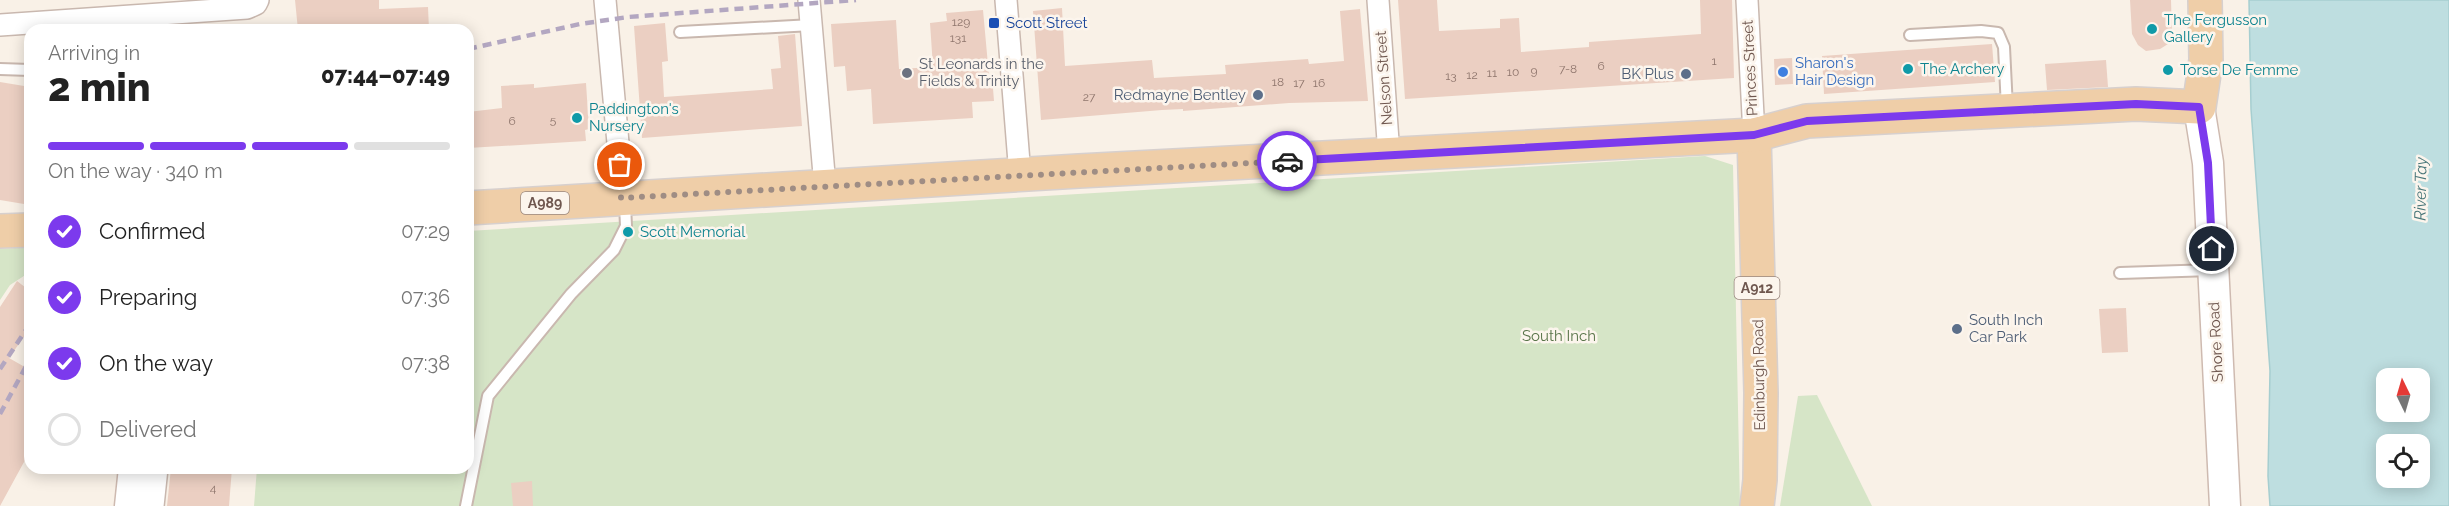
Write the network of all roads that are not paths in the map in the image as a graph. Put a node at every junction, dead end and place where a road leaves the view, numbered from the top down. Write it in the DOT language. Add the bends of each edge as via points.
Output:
graph roads {
  1 [pos="258,0"];
  2 [pos="605,0"];
  3 [pos="810,0"];
  4 [pos="1006,0"];
  5 [pos="1378,0"];
  6 [pos="1746,0"];
  7 [pos="2205,0"];
  8 [pos="0,25"];
  9 [pos="812,25"];
  10 [pos="680,32"];
  11 [pos="1910,35"];
  12 [pos="0,69"];
  13 [pos="24,70"];
  14 [pos="2199,107"];
  15 [pos="2007,111"];
  16 [pos="1754,135"];
  17 [pos="1389,155"];
  18 [pos="1020,175"];
  19 [pos="825,186"];
  20 [pos="621,198"];
  21 [pos="474,208"];
  22 [pos="24,230"];
  23 [pos="0,231"];
  24 [pos="2213,270"];
  25 [pos="2120,273"];
  26 [pos="474,466"];
  27 [pos="133,474"];
  28 [pos="156,474"];
  29 [pos="472,474"];
  30 [pos="130,506"];
  31 [pos="153,506"];
  32 [pos="466,506"];
  33 [pos="1757,506"];
  34 [pos="2225,506"];
  1 -- 8 [label="street" via="247,8"];
  2 -- 20 [label="street"];
  3 -- 9 [label="street"];
  4 -- 18 [label="street"];
  5 -- 17 [label="street, Nelson Street"];
  6 -- 16 [label="street, Princes Street"];
  7 -- 14 [label="main road" via="2206,60"];
  9 -- 10 [label="lane"];
  9 -- 19 [label="street"];
  11 -- 15 [label="lane" via="1998,33 2004,47"];
  12 -- 13 [label="lane"];
  14 -- 15 [label="main road, A989" via="2136,104"];
  14 -- 24 [label="street, Shore Road" via="2208,163"];
  15 -- 16 [label="main road, A989" via="1807,121"];
  16 -- 17 [label="main road, A989"];
  16 -- 33 [label="main road, Edinburgh Road / A912" via="1761,393"];
  17 -- 18 [label="main road, A989"];
  18 -- 19 [label="main road, A989"];
  19 -- 20 [label="main road, A989"];
  20 -- 21 [label="main road, A989"];
  20 -- 26 [label="lane" via="626,226 614,250 571,294 488,396"];
  22 -- 23 [label="main road"];
  24 -- 25 [label="lane"];
  24 -- 34 [label="street, Shore Road"];
  27 -- 30 [label="street"];
  28 -- 31 [label="street"];
  29 -- 32 [label="lane"];
}
